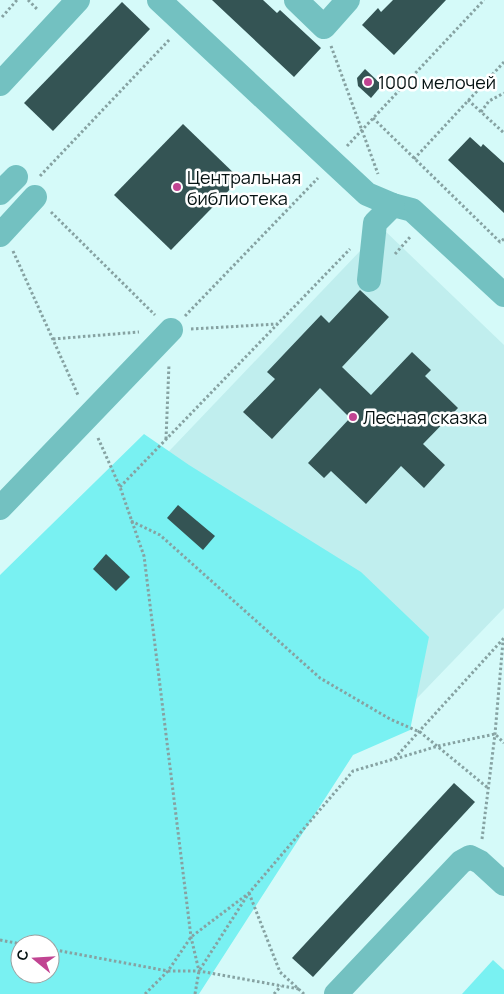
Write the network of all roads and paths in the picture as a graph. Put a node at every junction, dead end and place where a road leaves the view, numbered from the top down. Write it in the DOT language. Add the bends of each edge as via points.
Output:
graph roads {
  1 [pos="17,0"];
  2 [pos="78,0"];
  3 [pos="159,0"];
  4 [pos="296,0"];
  5 [pos="348,0"];
  6 [pos="484,0"];
  7 [pos="1,16"];
  8 [pos="324,27"];
  9 [pos="173,35"];
  10 [pos="503,63"];
  11 [pos="504,69"];
  12 [pos="0,84"];
  13 [pos="504,93"];
  14 [pos="468,100"];
  15 [pos="481,112"];
  16 [pos="373,118"];
  17 [pos="362,130"];
  18 [pos="504,133"];
  19 [pos="344,150"];
  20 [pos="414,159"];
  21 [pos="321,174"];
  22 [pos="382,182"];
  23 [pos="35,197"];
  24 [pos="393,205"];
  25 [pos="424,221"];
  26 [pos="375,223"];
  27 [pos="2,233"];
  28 [pos="504,238"];
  29 [pos="500,242"];
  30 [pos="504,246"];
  31 [pos="394,255"];
  32 [pos="369,280"];
  33 [pos="500,284"];
  34 [pos="277,324"];
  35 [pos="171,330"];
  36 [pos="53,339"];
  37 [pos="88,416"];
  38 [pos="166,439"];
  39 [pos="120,487"];
  40 [pos="0,508"];
  41 [pos="131,521"];
  42 [pos="503,639"];
  43 [pos="420,732"];
  44 [pos="495,734"];
  45 [pos="504,742"];
  46 [pos="438,746"];
  47 [pos="394,759"];
  48 [pos="488,788"];
  49 [pos="480,862"];
  50 [pos="504,884"];
  51 [pos="249,893"];
  52 [pos="192,937"];
  53 [pos="60,951"];
  54 [pos="168,971"];
  55 [pos="199,971"];
  56 [pos="281,986"];
  57 [pos="299,989"];
  58 [pos="145,994"];
  59 [pos="195,994"];
  60 [pos="274,994"];
  61 [pos="304,994"];
  62 [pos="336,994"];
  1 -- 7 [label="path"];
  2 -- 12 [label="street"];
  3 -- 24 [label="street" via="366,194"];
  4 -- 8 [label="street"];
  5 -- 8 [label="street"];
  6 -- 16 [label="path"];
  8 -- 17 [label="path"];
  9 -- 23 [label="path" via="27,189"];
  10 -- 11 [label="path"];
  10 -- 14 [label="path"];
  13 -- 15 [label="path" via="489,101"];
  14 -- 15 [label="path"];
  14 -- 20 [label="path"];
  15 -- 18 [label="path"];
  16 -- 17 [label="path"];
  16 -- 20 [label="path"];
  17 -- 19 [label="path"];
  17 -- 22 [label="path"];
  20 -- 29 [label="path"];
  21 -- 35 [label="path"];
  23 -- 27 [label="street"];
  23 -- 35 [label="path"];
  24 -- 25 [label="street" via="412,210"];
  24 -- 26 [label="street"];
  25 -- 31 [label="path"];
  25 -- 33 [label="street"];
  26 -- 32 [label="street"];
  26 -- 34 [label="path"];
  27 -- 36 [label="path"];
  28 -- 29 [label="path"];
  29 -- 30 [label="path"];
  34 -- 35 [label="path"];
  34 -- 38 [label="path"];
  35 -- 36 [label="path"];
  35 -- 37 [label="street"];
  35 -- 38 [label="path"];
  36 -- 37 [label="path"];
  37 -- 39 [label="path"];
  37 -- 40 [label="street"];
  38 -- 39 [label="path"];
  39 -- 41 [label="path"];
  41 -- 43 [label="path" via="160,535 320,678 390,719"];
  41 -- 52 [label="path" via="144,556"];
  42 -- 43 [label="path"];
  42 -- 44 [label="path"];
  43 -- 46 [label="path"];
  43 -- 47 [label="path"];
  44 -- 45 [label="path"];
  44 -- 46 [label="path"];
  44 -- 48 [label="path"];
  46 -- 47 [label="path"];
  46 -- 48 [label="path"];
  47 -- 51 [label="path" via="353,771"];
  48 -- 49 [label="path"];
  49 -- 50 [label="street"];
  49 -- 62 [label="street" via="470,857 461,862"];
  51 -- 52 [label="path"];
  51 -- 55 [label="path"];
  51 -- 57 [label="path" via="280,972"];
  52 -- 54 [label="path"];
  52 -- 55 [label="path"];
  53 -- 54 [label="path"];
  54 -- 55 [label="path"];
  54 -- 58 [label="path"];
  55 -- 56 [label="path"];
  55 -- 59 [label="path"];
  56 -- 57 [label="path"];
  56 -- 60 [label="path"];
  57 -- 61 [label="path"];
}
